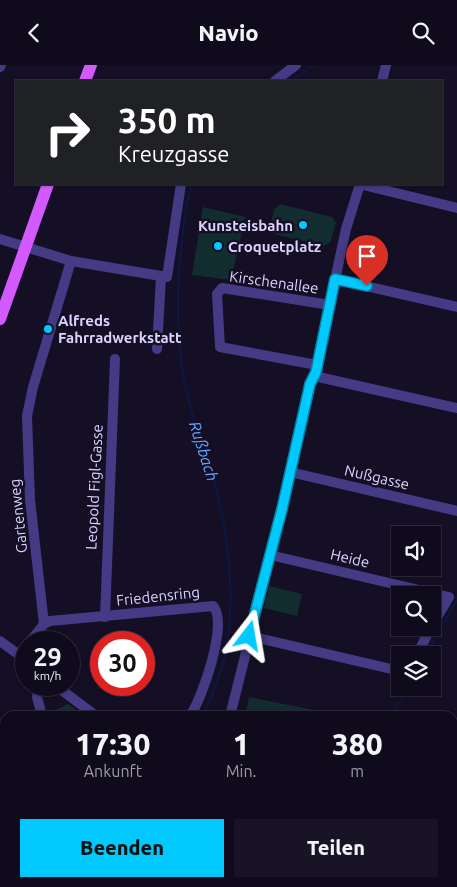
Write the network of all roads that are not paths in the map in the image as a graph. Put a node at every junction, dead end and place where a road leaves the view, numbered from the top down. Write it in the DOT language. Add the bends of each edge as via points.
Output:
graph roads {
  1 [pos="296,65"];
  2 [pos="386,65"];
  3 [pos="87,66"];
  4 [pos="85,80"];
  5 [pos="276,80"];
  6 [pos="382,80"];
  7 [pos="48,185"];
  8 [pos="181,185"];
  9 [pos="359,185"];
  10 [pos="363,185"];
  11 [pos="457,208"];
  12 [pos="0,239"];
  13 [pos="25,248"];
  14 [pos="71,261"];
  15 [pos="164,277"];
  16 [pos="335,279"];
  17 [pos="330,305"];
  18 [pos="457,307"];
  19 [pos="0,319"];
  20 [pos="157,349"];
  21 [pos="115,359"];
  22 [pos="317,365"];
  23 [pos="314,376"];
  24 [pos="457,408"];
  25 [pos="290,472"];
  26 [pos="457,511"];
  27 [pos="270,555"];
  28 [pos="402,586"];
  29 [pos="441,595"];
  30 [pos="441,611"];
  31 [pos="105,617"];
  32 [pos="44,624"];
  33 [pos="38,631"];
  34 [pos="249,636"];
  35 [pos="0,641"];
  36 [pos="15,648"];
  37 [pos="391,669"];
  38 [pos="37,696"];
  39 [pos="70,696"];
  40 [pos="41,711"];
  41 [pos="89,711"];
  42 [pos="193,711"];
  43 [pos="231,711"];
  1 -- 5 [label="street"];
  2 -- 6 [label="street"];
  3 -- 4 [label="main road"];
  7 -- 13 [label="main road"];
  8 -- 15 [label="street"];
  9 -- 16 [label="street, Kirschenallee"];
  10 -- 11 [label="street"];
  12 -- 13 [label="street"];
  13 -- 14 [label="street"];
  13 -- 19 [label="main road"];
  14 -- 15 [label="street"];
  14 -- 32 [label="street, Gartenweg" via="27,416 30,500"];
  15 -- 20 [label="street"];
  16 -- 17 [label="street, Kirschenallee"];
  16 -- 18 [label="street"];
  17 -- 22 [label="street, Kirschenallee"];
  17 -- 22 [label="street, Kirschenallee" via="222,288 217,293 220,347"];
  21 -- 31 [label="street, Leopold Figl-Gasse"];
  22 -- 23 [label="street, Kirschenallee"];
  23 -- 24 [label="street"];
  23 -- 25 [label="street, Kirschenallee"];
  25 -- 26 [label="street, Nußgasse"];
  25 -- 27 [label="street, Kirschenallee"];
  27 -- 28 [label="street, Heide"];
  27 -- 34 [label="street, Kirschenallee"];
  29 -- 30 [label="street, Heide" via="449,597"];
  31 -- 32 [label="street, Friedensring"];
  31 -- 42 [label="street, Friedensring" via="207,606 214,608 218,615 210,664"];
  32 -- 33 [label="street"];
  34 -- 37 [label="street"];
  34 -- 43 [label="street, Kirschenallee"];
  35 -- 36 [label="street"];
  38 -- 40 [label="street"];
  39 -- 41 [label="street"];
}
